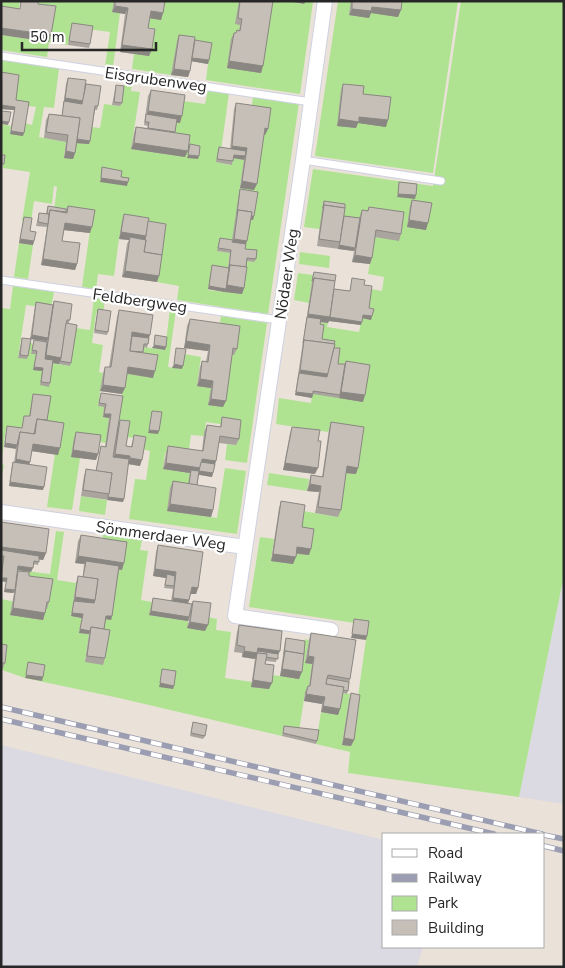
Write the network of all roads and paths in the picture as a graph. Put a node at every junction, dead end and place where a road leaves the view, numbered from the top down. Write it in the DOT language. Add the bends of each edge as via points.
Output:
graph roads {
  1 [pos="325,1"];
  2 [pos="1,56"];
  3 [pos="311,102"];
  4 [pos="303,160"];
  5 [pos="441,181"];
  6 [pos="1,280"];
  7 [pos="279,320"];
  8 [pos="1,512"];
  9 [pos="245,547"];
  10 [pos="331,630"];
  1 -- 3 [label="street, Nödaer Weg"];
  2 -- 3 [label="lane, Eisgrubenweg"];
  3 -- 4 [label="street, Nödaer Weg"];
  4 -- 5 [label="lane"];
  4 -- 7 [label="street, Nödaer Weg"];
  6 -- 7 [label="lane, Feldbergweg"];
  7 -- 9 [label="street, Nödaer Weg"];
  8 -- 9 [label="street, Sömmerdaer Weg"];
  9 -- 10 [label="street, Sömmerdaer Weg" via="235,616"];
}
